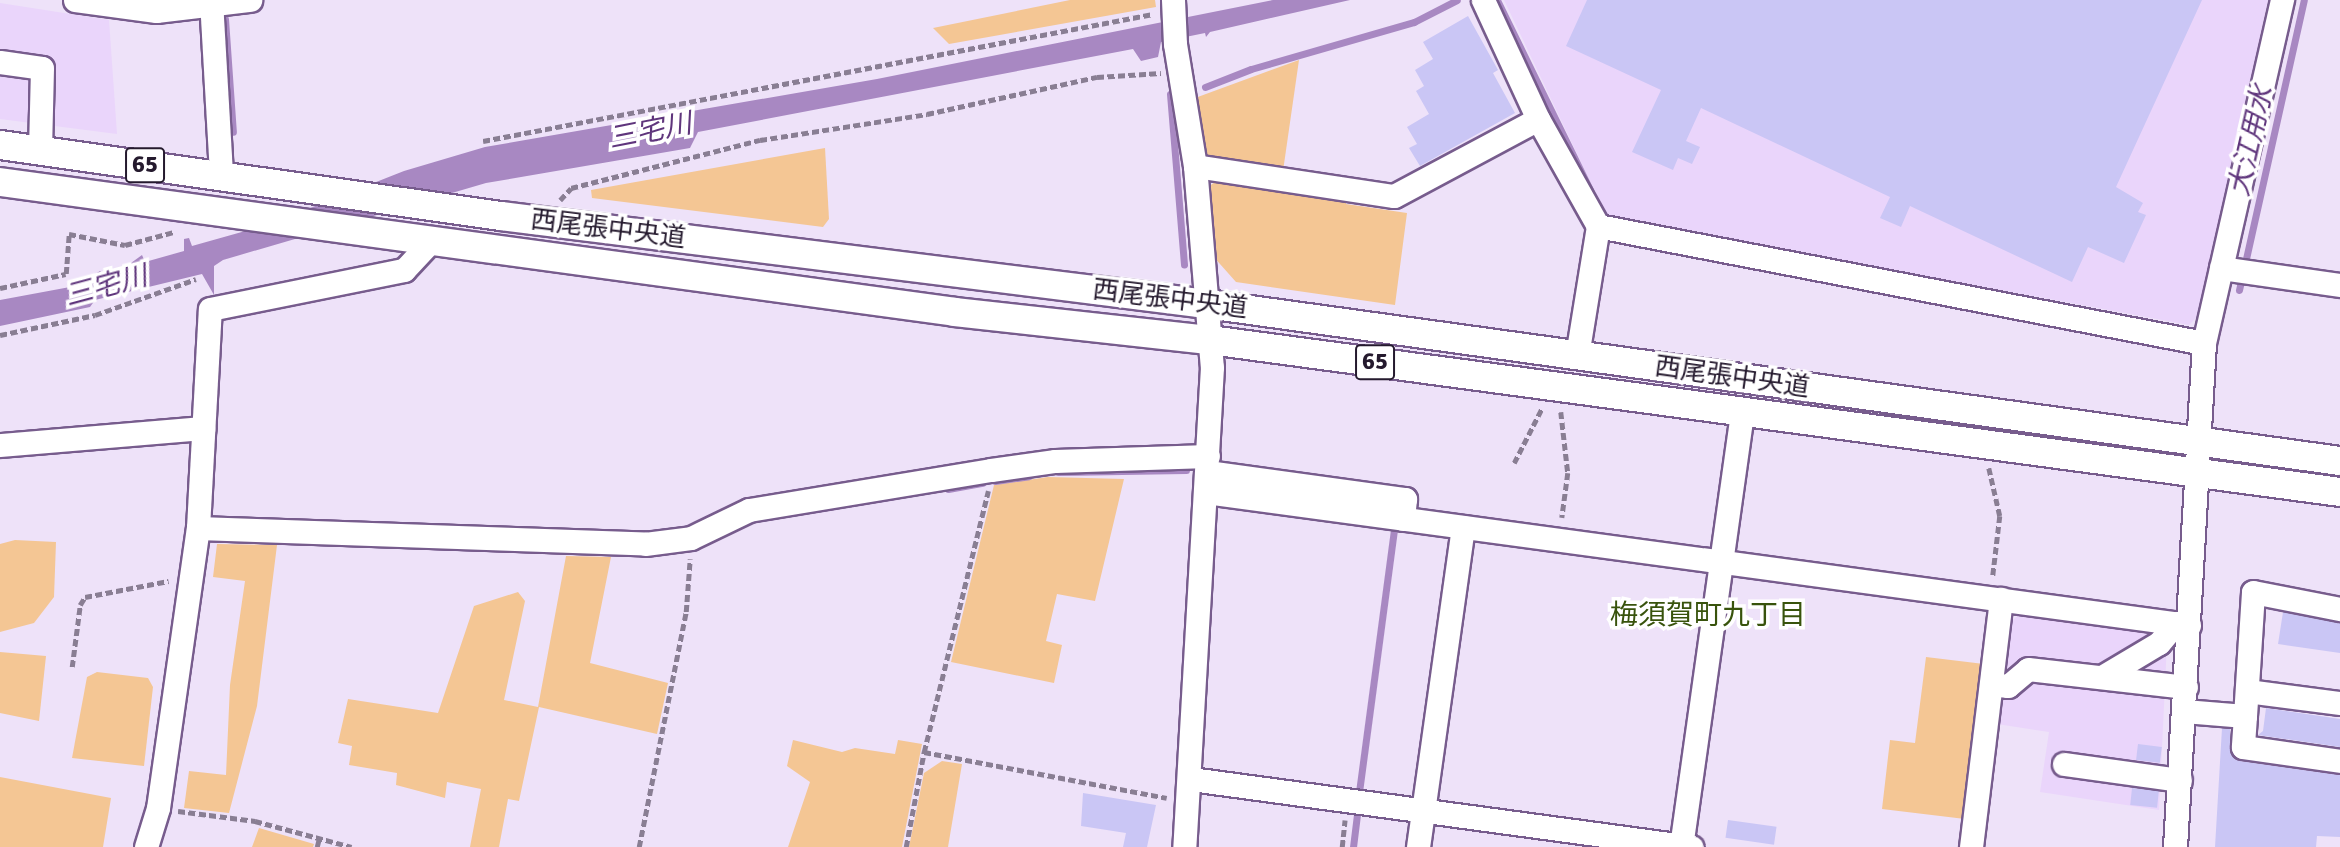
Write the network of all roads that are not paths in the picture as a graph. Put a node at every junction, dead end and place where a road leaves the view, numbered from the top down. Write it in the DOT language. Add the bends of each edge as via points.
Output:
graph roads {
  1 [pos="75,0"];
  2 [pos="250,0"];
  3 [pos="1483,0"];
  4 [pos="2282,0"];
  5 [pos="211,4"];
  6 [pos="1173,8"];
  7 [pos="0,62"];
  8 [pos="1538,119"];
  9 [pos="0,145"];
  10 [pos="40,151"];
  11 [pos="1195,166"];
  12 [pos="221,176"];
  13 [pos="0,182"];
  14 [pos="1598,226"];
  15 [pos="420,240"];
  16 [pos="2235,271"];
  17 [pos="2340,285"];
  18 [pos="1207,304"];
  19 [pos="1210,340"];
  20 [pos="2204,343"];
  21 [pos="1577,356"];
  22 [pos="1742,411"];
  23 [pos="203,428"];
  24 [pos="2196,443"];
  25 [pos="0,446"];
  26 [pos="2340,461"];
  27 [pos="2194,472"];
  28 [pos="1207,473"];
  29 [pos="2340,492"];
  30 [pos="1463,527"];
  31 [pos="198,528"];
  32 [pos="1721,562"];
  33 [pos="1996,599"];
  34 [pos="2340,609"];
  35 [pos="2183,624"];
  36 [pos="2102,677"];
  37 [pos="1991,684"];
  38 [pos="2186,687"];
  39 [pos="2246,691"];
  40 [pos="2340,703"];
  41 [pos="2184,710"];
  42 [pos="2245,716"];
  43 [pos="2340,761"];
  44 [pos="2064,764"];
  45 [pos="2180,780"];
  46 [pos="1190,790"];
  47 [pos="1423,811"];
  48 [pos="146,847"];
  49 [pos="1184,847"];
  50 [pos="1418,847"];
  51 [pos="1685,847"];
  52 [pos="1971,847"];
  53 [pos="2175,847"];
  1 -- 5 [label="street" via="156,10"];
  2 -- 5 [label="street"];
  3 -- 8 [label="street"];
  4 -- 16 [label="street"];
  5 -- 12 [label="street"];
  6 -- 11 [label="street"];
  7 -- 10 [label="street" via="42,68"];
  8 -- 11 [label="street" via="1394,196"];
  8 -- 14 [label="street"];
  9 -- 10 [label="main road, 西尾張中央道 / 65"];
  10 -- 12 [label="main road, 西尾張中央道 / 65"];
  11 -- 18 [label="street"];
  12 -- 18 [label="main road, 西尾張中央道 / 65" via="538,221"];
  13 -- 15 [label="main road, 西尾張中央道 / 65"];
  14 -- 20 [label="street"];
  14 -- 21 [label="street"];
  15 -- 19 [label="main road, 西尾張中央道 / 65" via="955,312"];
  15 -- 23 [label="street" via="404,270 209,309"];
  16 -- 17 [label="street"];
  16 -- 20 [label="street"];
  18 -- 19 [label="street"];
  18 -- 21 [label="main road, 西尾張中央道 / 65"];
  19 -- 22 [label="main road, 西尾張中央道 / 65"];
  19 -- 28 [label="street"];
  20 -- 24 [label="street"];
  21 -- 24 [label="main road, 西尾張中央道 / 65"];
  22 -- 27 [label="main road, 西尾張中央道 / 65"];
  22 -- 32 [label="street"];
  23 -- 25 [label="street"];
  23 -- 31 [label="street"];
  24 -- 26 [label="main road, 西尾張中央道 / 65"];
  24 -- 27 [label="street"];
  27 -- 29 [label="main road, 西尾張中央道 / 65"];
  27 -- 35 [label="street"];
  28 -- 30 [label="street" via="1403,519"];
  28 -- 31 [label="street" via="1055,461 749,510 691,538 645,544"];
  28 -- 46 [label="street"];
  30 -- 32 [label="street"];
  30 -- 47 [label="street"];
  31 -- 48 [label="street" via="158,808"];
  32 -- 33 [label="street"];
  32 -- 51 [label="street"];
  33 -- 35 [label="street"];
  33 -- 37 [label="street"];
  34 -- 39 [label="street" via="2253,593"];
  35 -- 36 [label="street"];
  35 -- 38 [label="street"];
  36 -- 37 [label="street" via="2028,669 2008,686"];
  36 -- 38 [label="street"];
  37 -- 52 [label="street"];
  38 -- 41 [label="street"];
  39 -- 40 [label="street"];
  39 -- 42 [label="street"];
  41 -- 42 [label="street"];
  41 -- 45 [label="street"];
  42 -- 43 [label="street" via="2243,747"];
  44 -- 45 [label="street"];
  45 -- 53 [label="street"];
  46 -- 47 [label="street"];
  46 -- 49 [label="street"];
  47 -- 50 [label="street"];
  47 -- 51 [label="street"];
}
